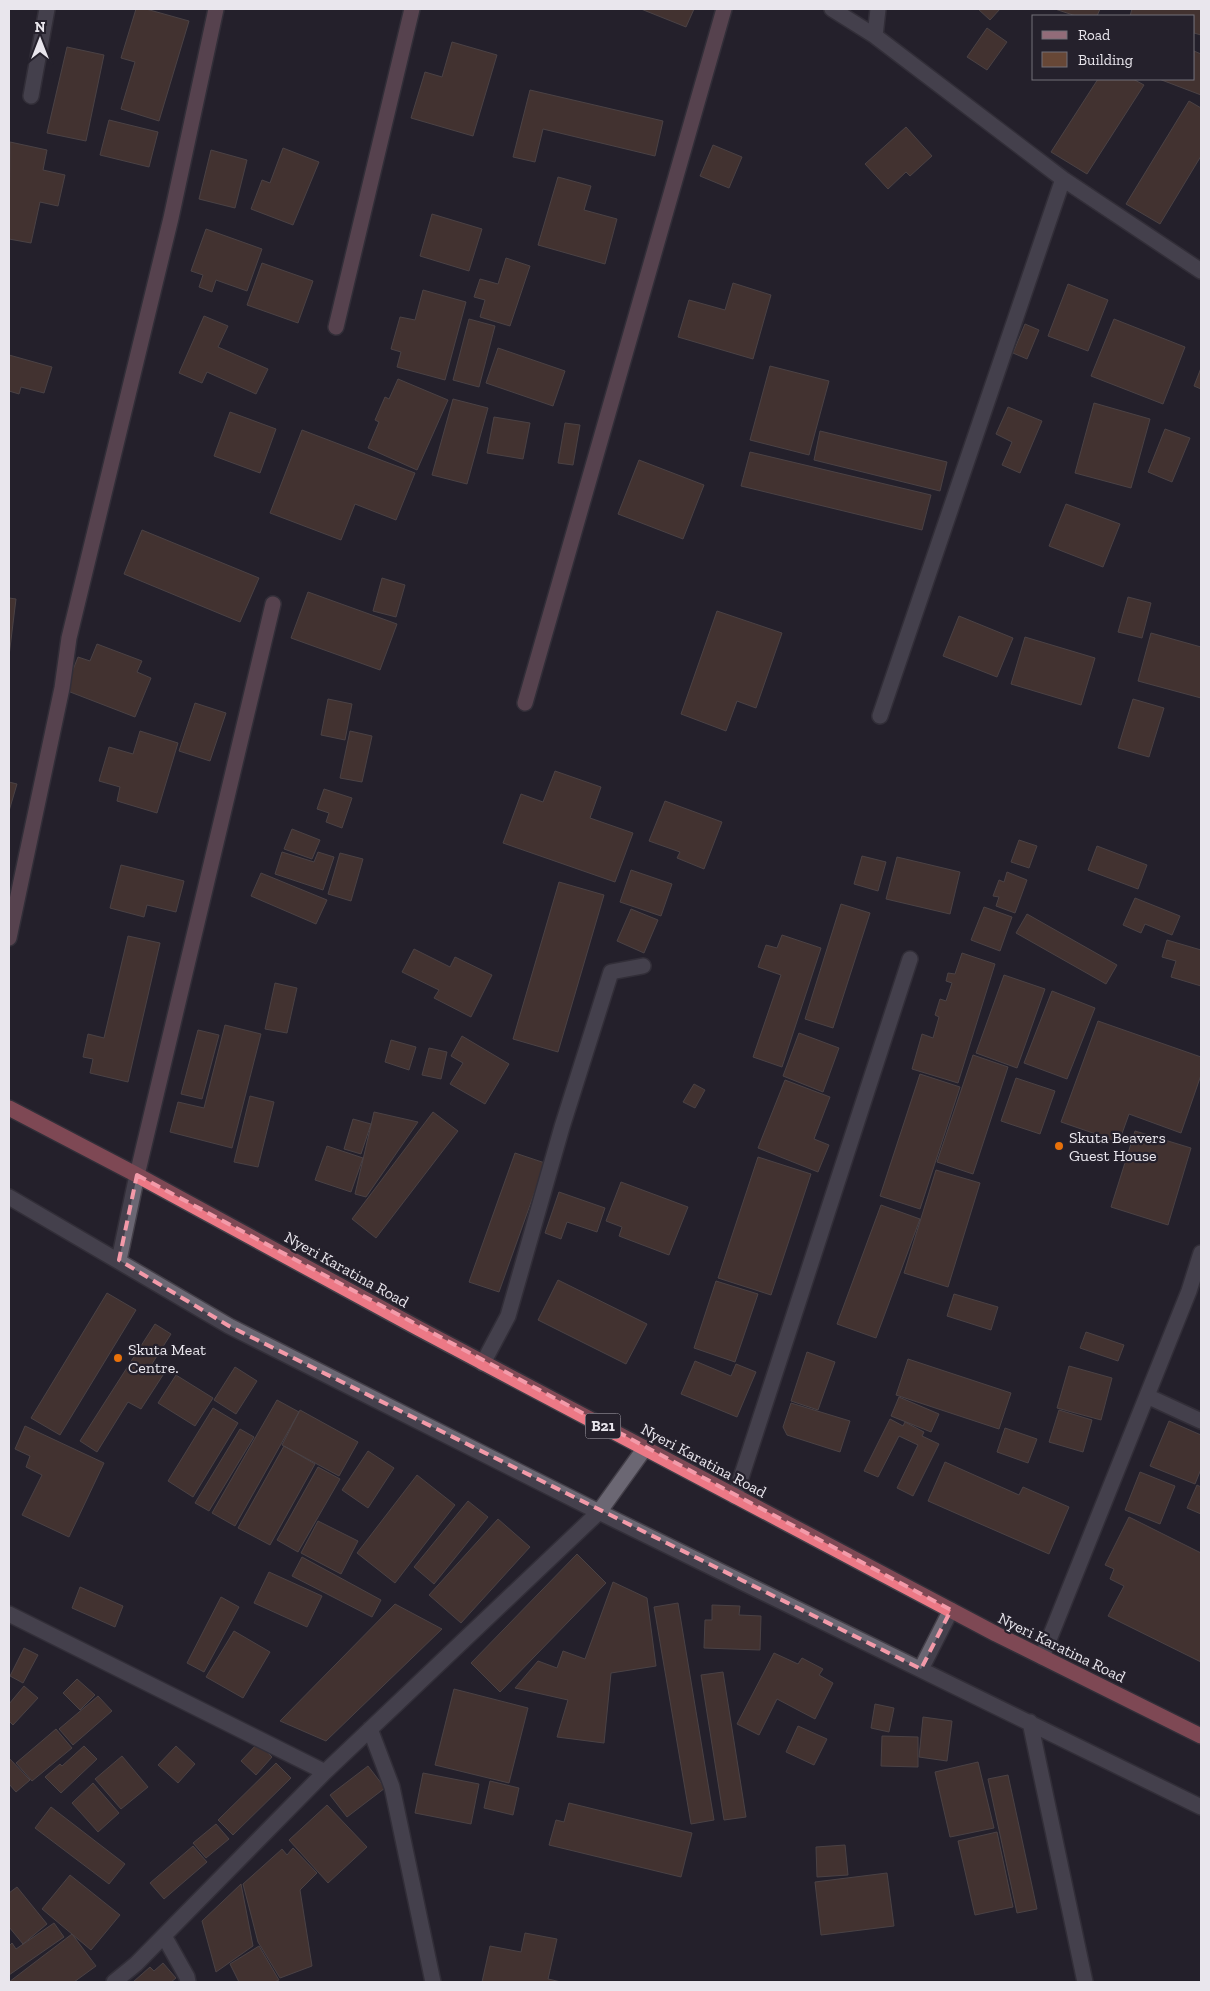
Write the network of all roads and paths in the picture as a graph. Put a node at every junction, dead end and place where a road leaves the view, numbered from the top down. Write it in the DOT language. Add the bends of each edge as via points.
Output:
graph roads {
  1 [pos="47,9"];
  2 [pos="216,9"];
  3 [pos="412,9"];
  4 [pos="724,9"];
  5 [pos="832,9"];
  6 [pos="878,9"];
  7 [pos="875,36"];
  8 [pos="31,96"];
  9 [pos="1063,179"];
  10 [pos="1201,271"];
  11 [pos="336,327"];
  12 [pos="273,604"];
  13 [pos="525,703"];
  14 [pos="880,716"];
  15 [pos="9,938"];
  16 [pos="910,959"];
  17 [pos="642,966"];
  18 [pos="9,1108"];
  19 [pos="137,1175"];
  20 [pos="9,1197"];
  21 [pos="1201,1253"];
  22 [pos="119,1260"];
  23 [pos="483,1363"];
  24 [pos="1147,1396"];
  25 [pos="1201,1421"];
  26 [pos="645,1448"];
  27 [pos="735,1496"];
  28 [pos="599,1512"];
  29 [pos="950,1610"];
  30 [pos="9,1614"];
  31 [pos="1042,1657"];
  32 [pos="921,1669"];
  33 [pos="1030,1722"];
  34 [pos="370,1729"];
  35 [pos="1201,1736"];
  36 [pos="325,1772"];
  37 [pos="1201,1807"];
  38 [pos="164,1936"];
  39 [pos="114,1982"];
  40 [pos="188,1982"];
  41 [pos="433,1982"];
  42 [pos="1085,1982"];
  1 -- 8 [label="street"];
  2 -- 15 [label="street" via="171,218 69,638 62,688"];
  3 -- 11 [label="street"];
  4 -- 13 [label="street"];
  5 -- 7 [label="street"];
  6 -- 7 [label="street"];
  7 -- 9 [label="street"];
  9 -- 10 [label="street"];
  9 -- 14 [label="street"];
  12 -- 19 [label="street"];
  16 -- 27 [label="street"];
  17 -- 23 [label="street" via="611,972 508,1316"];
  18 -- 19 [label="highway, Nyeri Karatina Road / B21"];
  19 -- 22 [label="street"];
  19 -- 23 [label="highway, Nyeri Karatina Road / B21"];
  20 -- 22 [label="street"];
  21 -- 24 [label="street"];
  22 -- 28 [label="street" via="230,1326"];
  23 -- 26 [label="highway, Nyeri Karatina Road / B21"];
  24 -- 25 [label="street"];
  24 -- 31 [label="street"];
  26 -- 27 [label="highway, Nyeri Karatina Road / B21"];
  26 -- 28 [label="street"];
  27 -- 29 [label="highway, Nyeri Karatina Road / B21"];
  28 -- 32 [label="street"];
  28 -- 34 [label="street"];
  29 -- 31 [label="highway, Nyeri Karatina Road / B21"];
  29 -- 32 [label="street"];
  30 -- 36 [label="street"];
  31 -- 35 [label="highway, Nyeri Karatina Road / B21"];
  32 -- 33 [label="street"];
  33 -- 37 [label="street"];
  33 -- 42 [label="street"];
  34 -- 36 [label="street"];
  34 -- 41 [label="street" via="392,1787"];
  36 -- 38 [label="street"];
  38 -- 39 [label="street"];
  38 -- 40 [label="street"];
}
